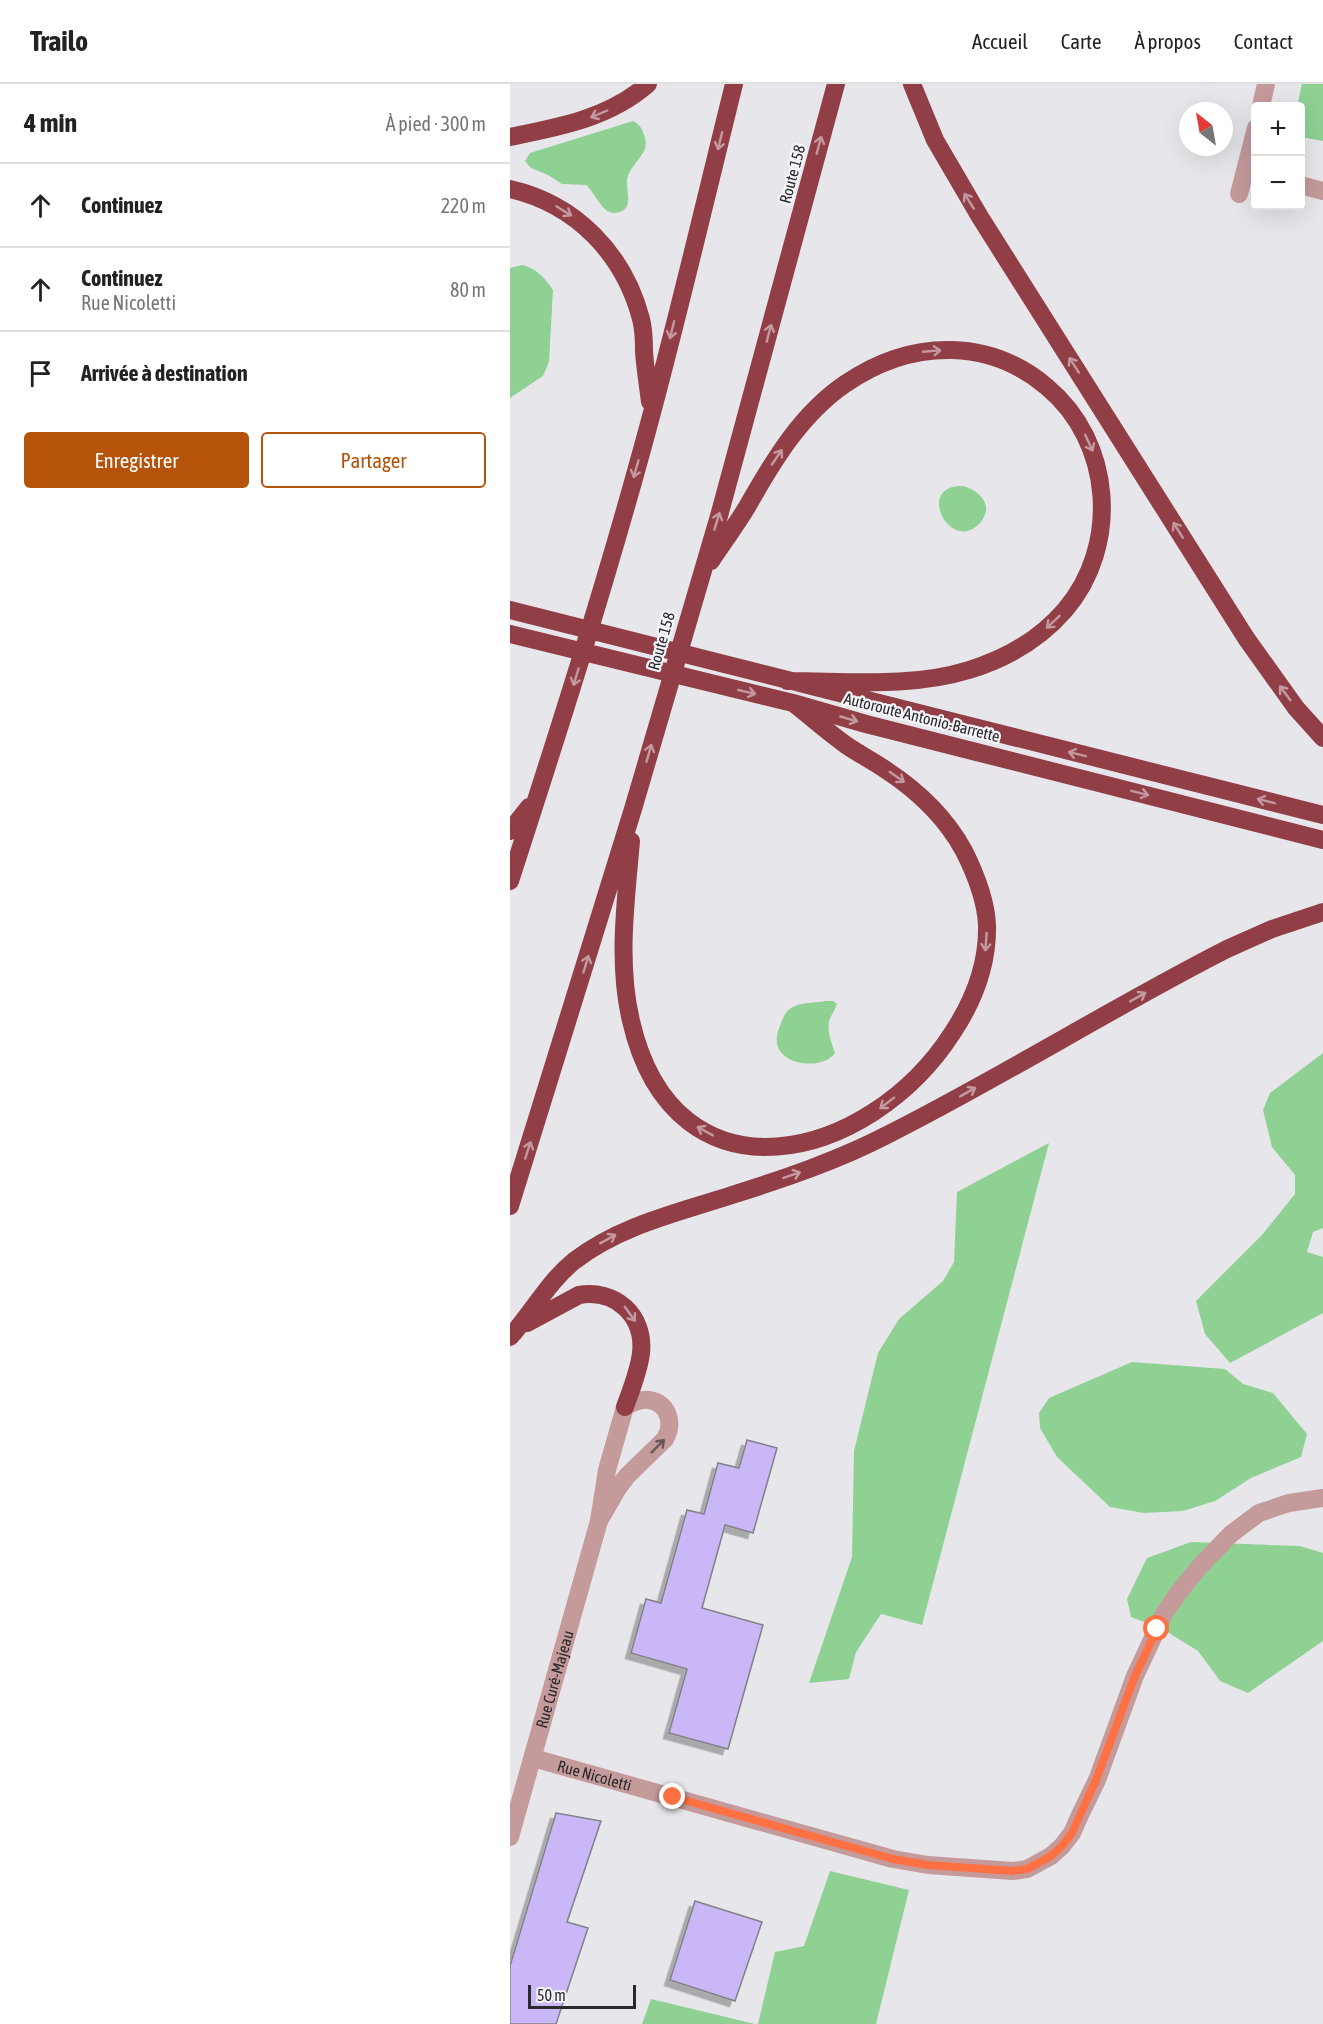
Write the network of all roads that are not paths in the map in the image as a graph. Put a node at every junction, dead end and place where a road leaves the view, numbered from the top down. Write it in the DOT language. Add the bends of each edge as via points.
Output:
graph roads {
  1 [pos="648,84"];
  2 [pos="734,84"];
  3 [pos="836,84"];
  4 [pos="912,84"];
  5 [pos="1266,84"];
  6 [pos="1262,102"];
  7 [pos="510,137"];
  8 [pos="1252,156"];
  9 [pos="1250,173"];
  10 [pos="1305,186"];
  11 [pos="510,189"];
  12 [pos="1323,191"];
  13 [pos="1239,194"];
  14 [pos="651,413"];
  15 [pos="700,577"];
  16 [pos="510,610"];
  17 [pos="510,634"];
  18 [pos="787,681"];
  19 [pos="793,704"];
  20 [pos="1323,738"];
  21 [pos="539,793"];
  22 [pos="633,809"];
  23 [pos="1323,815"];
  24 [pos="510,831"];
  25 [pos="1323,840"];
  26 [pos="510,881"];
  27 [pos="1323,912"];
  28 [pos="510,1206"];
  29 [pos="515,1332"];
  30 [pos="625,1407"];
  31 [pos="1323,1498"];
  32 [pos="599,1521"];
  33 [pos="533,1758"];
  34 [pos="510,1837"];
  1 -- 7 [label="highway, one-way" via="621,104 585,120"];
  2 -- 14 [label="highway, one-way"];
  15 -- 3 [label="highway, Route 158, one-way"];
  20 -- 4 [label="highway, one-way" via="1284,693 1246,638 980,217 935,140"];
  5 -- 6 [label="street"];
  8 -- 9 [label="street"];
  9 -- 13 [label="street"];
  10 -- 12 [label="street"];
  11 -- 14 [label="highway, one-way" via="548,202 580,222 600,240 620,268 641,320"];
  14 -- 21 [label="highway, one-way" via="592,624"];
  15 -- 18 [label="highway, one-way" via="807,417 836,390 879,365 921,352 981,353 1024,370 1063,401 1093,452 1103,500 1099,541 1091,567 1078,592 1056,619 1009,653 961,673 892,682"];
  22 -- 15 [label="highway, Route 158, one-way"];
  16 -- 18 [label="highway, Autoroute Antonio-Barrette"];
  17 -- 19 [label="highway, Autoroute Antonio-Barrette, one-way"];
  23 -- 18 [label="highway, Autoroute Antonio-Barrette, one-way"];
  19 -- 22 [label="highway, one-way" via="900,779 932,807 964,852 986,914 984,963 960,1021 921,1074 874,1113 818,1140 761,1148 712,1135 681,1115 664,1096 639,1048 626,991 624,937"];
  19 -- 25 [label="highway, Autoroute Antonio-Barrette, one-way"];
  21 -- 24 [label="highway"];
  21 -- 26 [label="highway"];
  28 -- 22 [label="highway, Route 158, one-way"];
  29 -- 27 [label="highway, one-way" via="561,1273 618,1233 852,1152 1220,953 1272,928"];
  29 -- 30 [label="highway, one-way" via="579,1295 598,1294 619,1302 636,1323 641,1342"];
  30 -- 32 [label="street, Rue Curé-Majeau" via="607,1470"];
  32 -- 30 [label="street, Rue Curé-Majeau, one-way" via="618,1488 669,1433 670,1420 662,1406 641,1400"];
  31 -- 33 [label="street, Rue Nicoletti" via="1271,1508 1252,1517 1231,1534 1179,1592 1164,1614 1135,1676 1076,1824 1062,1846 1027,1869 999,1871 893,1859"];
  32 -- 33 [label="street, Rue Curé-Majeau"];
  33 -- 34 [label="street, Rue Curé-Majeau"];
}
